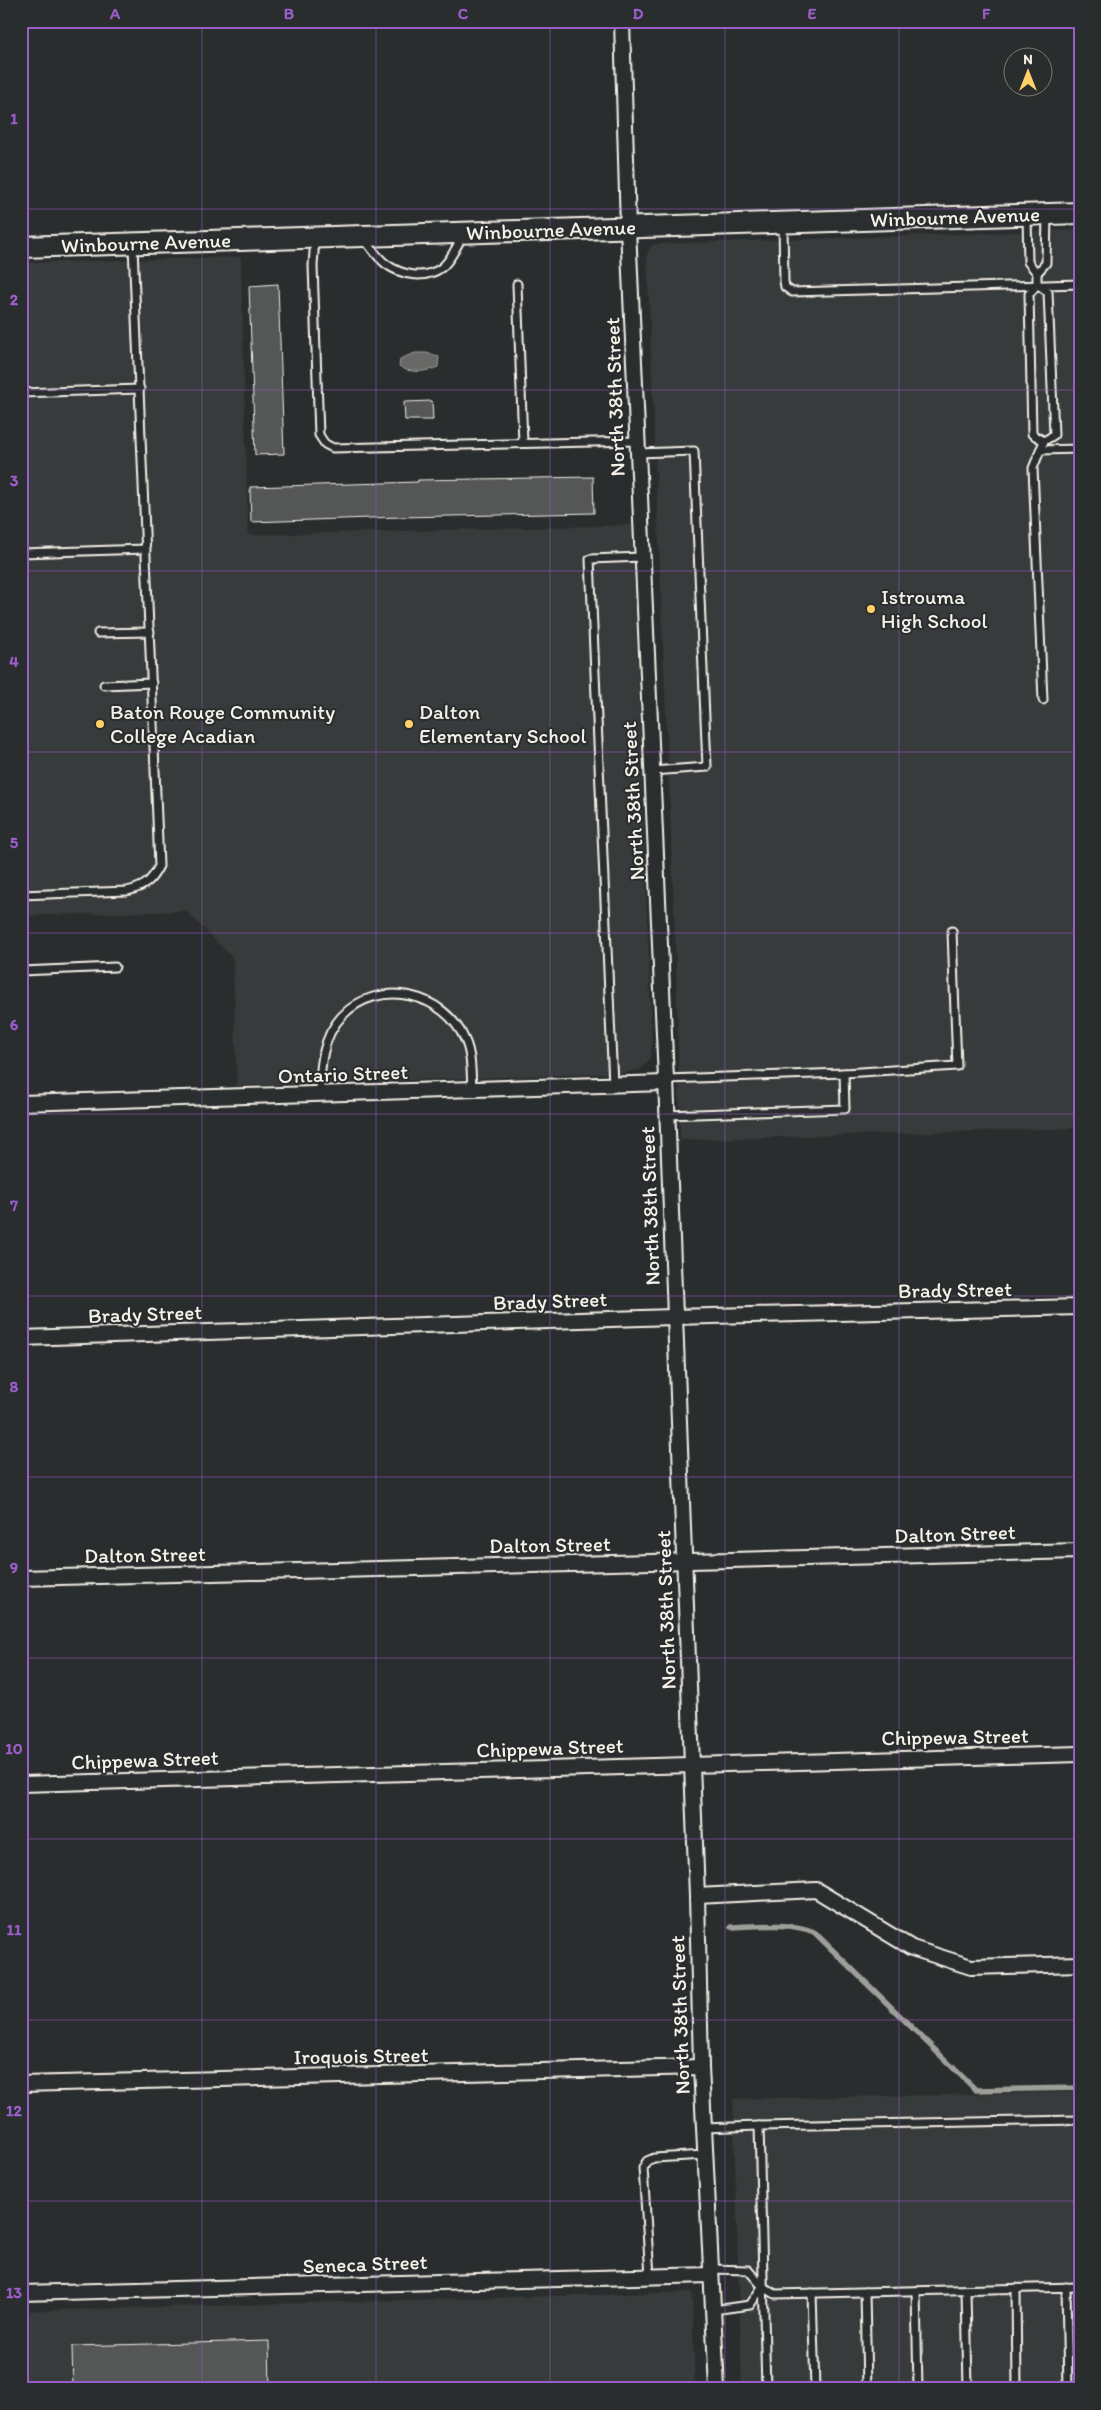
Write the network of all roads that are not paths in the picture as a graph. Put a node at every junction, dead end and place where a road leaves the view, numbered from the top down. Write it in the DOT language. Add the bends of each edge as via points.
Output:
graph roads {
  1 [pos="622,21"];
  2 [pos="1080,213"];
  3 [pos="1047,214"];
  4 [pos="1027,215"];
  5 [pos="783,223"];
  6 [pos="628,228"];
  7 [pos="466,233"];
  8 [pos="362,236"];
  9 [pos="314,238"];
  10 [pos="133,243"];
  11 [pos="21,247"];
  12 [pos="1037,273"];
  13 [pos="517,284"];
  14 [pos="1080,284"];
  15 [pos="1037,285"];
  16 [pos="140,389"];
  17 [pos="21,393"];
  18 [pos="1044,442"];
  19 [pos="523,443"];
  20 [pos="638,447"];
  21 [pos="1080,449"];
  22 [pos="1040,450"];
  23 [pos="146,549"];
  24 [pos="21,553"];
  25 [pos="642,557"];
  26 [pos="150,632"];
  27 [pos="98,633"];
  28 [pos="152,683"];
  29 [pos="104,686"];
  30 [pos="1043,700"];
  31 [pos="652,771"];
  32 [pos="21,894"];
  33 [pos="952,931"];
  34 [pos="115,967"];
  35 [pos="21,971"];
  36 [pos="844,1073"];
  37 [pos="666,1081"];
  38 [pos="613,1085"];
  39 [pos="472,1089"];
  40 [pos="320,1094"];
  41 [pos="21,1103"];
  42 [pos="667,1115"];
  43 [pos="1080,1307"];
  44 [pos="673,1317"];
  45 [pos="21,1338"];
  46 [pos="1080,1551"];
  47 [pos="684,1562"];
  48 [pos="21,1578"];
  49 [pos="1080,1754"];
  50 [pos="692,1764"];
  51 [pos="21,1784"];
  52 [pos="697,1896"];
  53 [pos="1080,1964"];
  54 [pos="701,2067"];
  55 [pos="21,2084"];
  56 [pos="1080,2120"];
  57 [pos="759,2126"];
  58 [pos="704,2128"];
  59 [pos="705,2155"];
  60 [pos="711,2272"];
  61 [pos="650,2276"];
  62 [pos="762,2286"];
  63 [pos="1066,2287"];
  64 [pos="1080,2287"];
  65 [pos="1016,2288"];
  66 [pos="916,2290"];
  67 [pos="966,2290"];
  68 [pos="865,2292"];
  69 [pos="21,2293"];
  70 [pos="812,2293"];
  71 [pos="712,2310"];
  72 [pos="717,2389"];
  73 [pos="766,2389"];
  74 [pos="815,2389"];
  75 [pos="867,2389"];
  76 [pos="918,2389"];
  77 [pos="968,2389"];
  78 [pos="1017,2389"];
  79 [pos="1068,2389"];
  1 -- 6 [label="street, North 38th Street"];
  2 -- 3 [label="street, Winbourne Avenue"];
  3 -- 4 [label="street, Winbourne Avenue"];
  3 -- 12 [label="lane" via="1046,263"];
  4 -- 5 [label="street, Winbourne Avenue"];
  4 -- 12 [label="lane" via="1028,262"];
  5 -- 6 [label="street, Winbourne Avenue"];
  5 -- 15 [label="lane" via="784,281 792,292"];
  6 -- 7 [label="street, Winbourne Avenue"];
  6 -- 20 [label="street, North 38th Street"];
  7 -- 8 [label="street, Winbourne Avenue"];
  7 -- 8 [label="lane" via="440,269 420,275 400,272 384,263"];
  8 -- 9 [label="street, Winbourne Avenue"];
  9 -- 10 [label="street, Winbourne Avenue"];
  9 -- 19 [label="lane" via="319,435 325,444 334,448"];
  10 -- 11 [label="street, Winbourne Avenue"];
  10 -- 16 [label="lane"];
  12 -- 15 [label="lane"];
  13 -- 19 [label="lane"];
  14 -- 15 [label="lane"];
  15 -- 18 [label="lane" via="1029,294 1032,434"];
  15 -- 18 [label="lane" via="1048,292 1054,436"];
  16 -- 17 [label="lane"];
  16 -- 23 [label="lane"];
  18 -- 22 [label="lane"];
  19 -- 20 [label="lane"];
  20 -- 25 [label="street, North 38th Street"];
  20 -- 31 [label="lane" via="694,451 706,767"];
  21 -- 22 [label="lane"];
  22 -- 30 [label="lane" via="1033,468"];
  23 -- 24 [label="lane"];
  23 -- 26 [label="lane"];
  25 -- 31 [label="street, North 38th Street"];
  25 -- 38 [label="lane" via="590,559"];
  26 -- 27 [label="lane"];
  26 -- 28 [label="lane"];
  28 -- 29 [label="lane"];
  28 -- 32 [label="lane" via="159,866 153,878 143,887 127,891"];
  31 -- 37 [label="street, North 38th Street"];
  33 -- 36 [label="lane" via="957,1066"];
  34 -- 35 [label="lane"];
  36 -- 37 [label="lane"];
  36 -- 42 [label="lane" via="846,1109"];
  37 -- 38 [label="street, Ontario Street"];
  37 -- 42 [label="street, North 38th Street"];
  38 -- 39 [label="street, Ontario Street"];
  39 -- 40 [label="street, Ontario Street"];
  39 -- 40 [label="lane" via="466,1041 450,1017 427,1000 402,993 360,1002 342,1016 330,1032 322,1055"];
  40 -- 41 [label="street, Ontario Street"];
  42 -- 44 [label="street, North 38th Street"];
  43 -- 44 [label="street, Brady Street"];
  44 -- 45 [label="street, Brady Street"];
  44 -- 47 [label="street, North 38th Street"];
  46 -- 47 [label="street, Dalton Street"];
  47 -- 48 [label="street, Dalton Street"];
  47 -- 50 [label="street, North 38th Street"];
  49 -- 50 [label="street, Chippewa Street"];
  50 -- 51 [label="street, Chippewa Street"];
  50 -- 52 [label="street, North 38th Street"];
  52 -- 53 [label="street" via="816,1890 912,1948 971,1967"];
  52 -- 54 [label="street, North 38th Street"];
  54 -- 55 [label="street, Iroquois Street"];
  54 -- 58 [label="street, North 38th Street"];
  56 -- 57 [label="lane"];
  57 -- 58 [label="lane"];
  57 -- 62 [label="lane"];
  58 -- 59 [label="street, North 38th Street"];
  59 -- 60 [label="street, North 38th Street"];
  59 -- 61 [label="lane" via="647,2161 644,2168"];
  60 -- 61 [label="street, Seneca Street"];
  60 -- 62 [label="lane" via="748,2270"];
  60 -- 71 [label="street, North 38th Street"];
  61 -- 69 [label="street, Seneca Street"];
  62 -- 70 [label="lane" via="775,2294"];
  62 -- 71 [label="lane" via="750,2305"];
  62 -- 73 [label="lane"];
  63 -- 64 [label="lane"];
  63 -- 65 [label="lane"];
  63 -- 79 [label="lane"];
  65 -- 67 [label="lane"];
  65 -- 78 [label="lane"];
  66 -- 67 [label="lane"];
  66 -- 68 [label="lane"];
  66 -- 76 [label="lane"];
  67 -- 77 [label="lane"];
  68 -- 70 [label="lane"];
  68 -- 75 [label="lane"];
  70 -- 74 [label="lane"];
  71 -- 72 [label="street, North 38th Street"];
}
